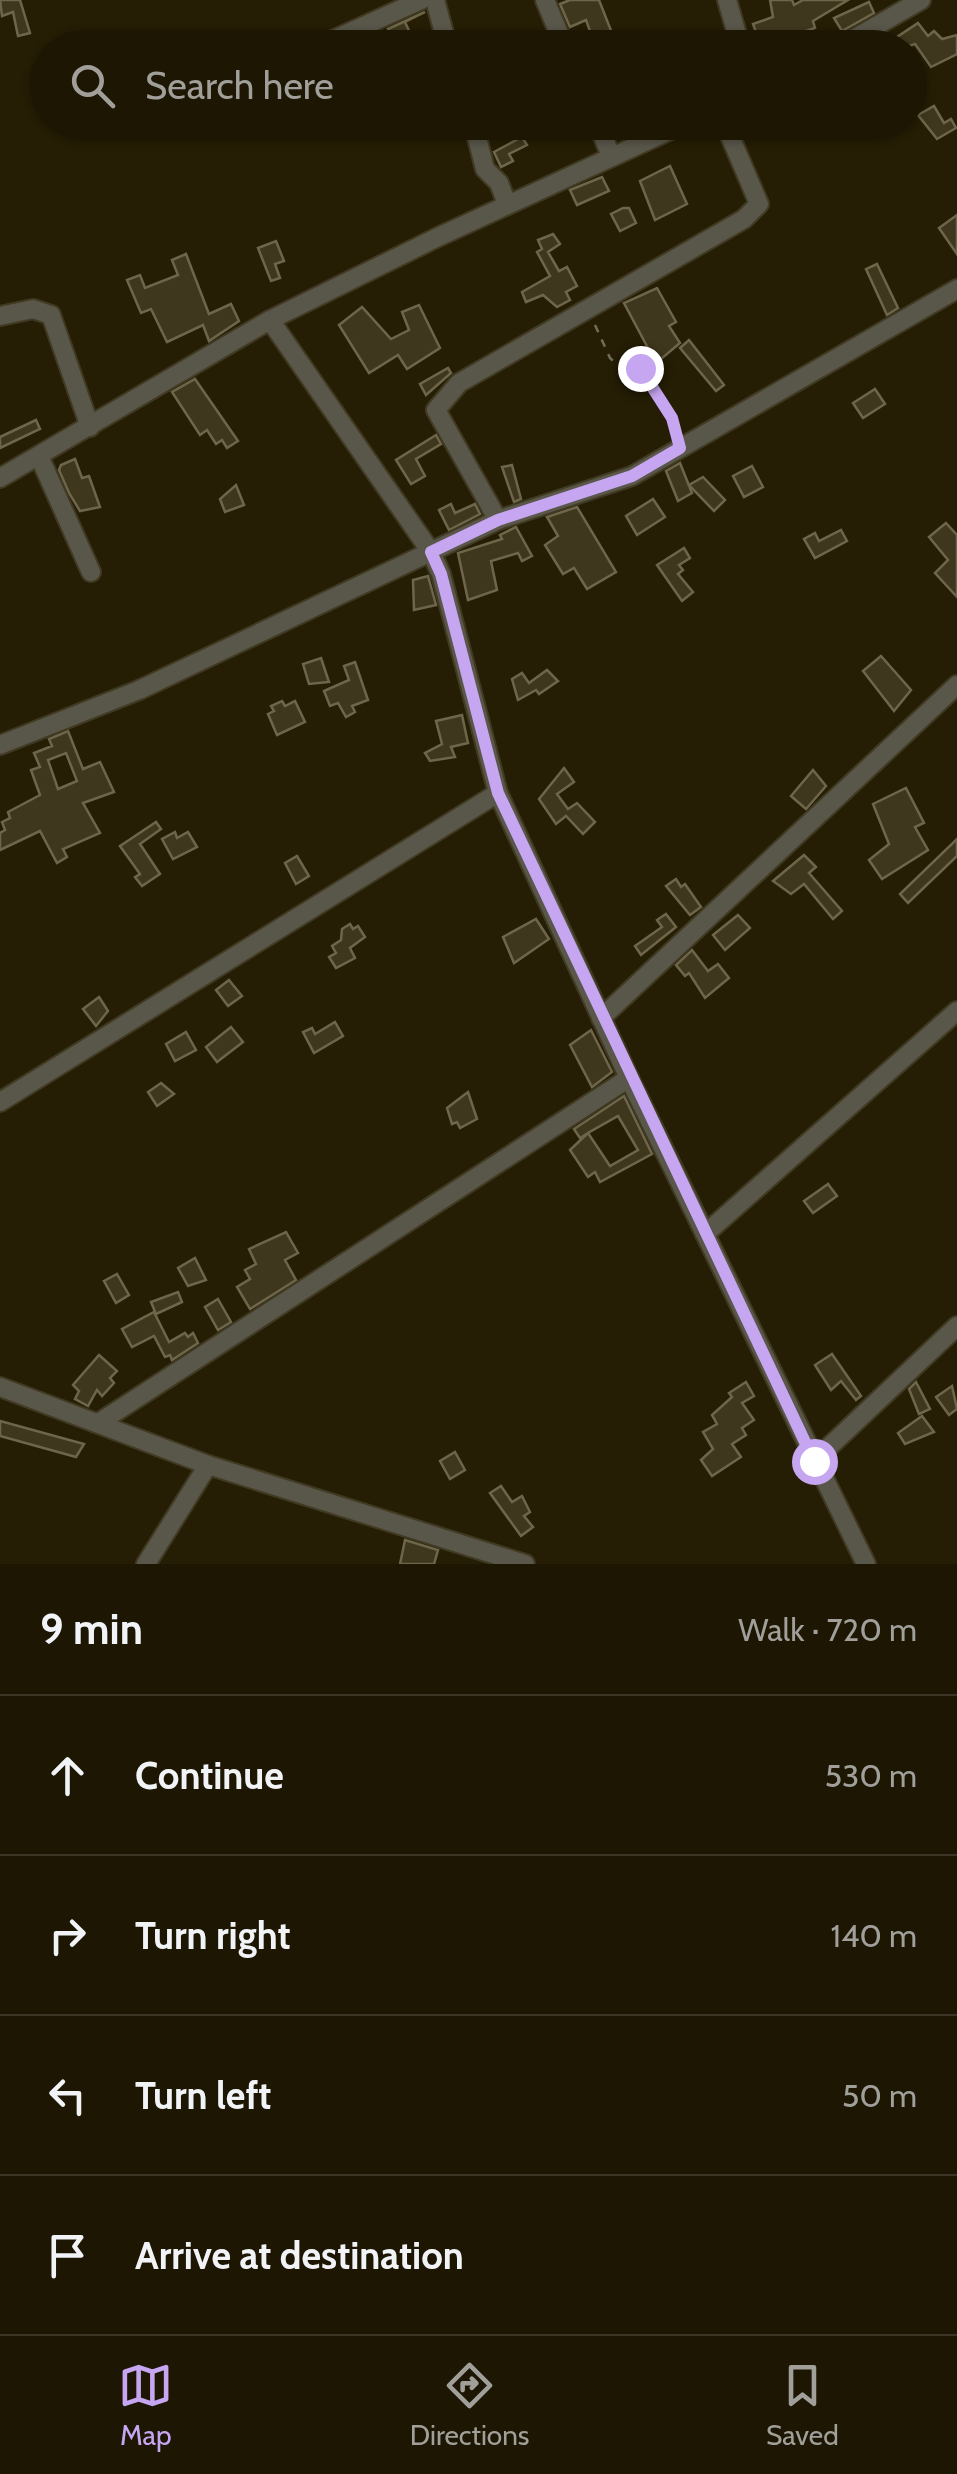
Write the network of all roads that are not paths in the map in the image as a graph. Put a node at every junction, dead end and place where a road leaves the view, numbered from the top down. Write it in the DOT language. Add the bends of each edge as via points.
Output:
graph roads {
  1 [pos="421,0"];
  2 [pos="435,0"];
  3 [pos="545,0"];
  4 [pos="727,0"];
  5 [pos="921,0"];
  6 [pos="355,30"];
  7 [pos="443,30"];
  8 [pos="558,30"];
  9 [pos="735,30"];
  10 [pos="869,30"];
  11 [pos="478,140"];
  12 [pos="604,140"];
  13 [pos="647,140"];
  14 [pos="732,140"];
  15 [pos="611,156"];
  16 [pos="507,204"];
  17 [pos="957,289"];
  18 [pos="0,316"];
  19 [pos="270,320"];
  20 [pos="90,427"];
  21 [pos="39,456"];
  22 [pos="0,478"];
  23 [pos="498,520"];
  24 [pos="431,552"];
  25 [pos="91,572"];
  26 [pos="957,685"];
  27 [pos="0,746"];
  28 [pos="498,793"];
  29 [pos="957,1011"];
  30 [pos="601,1018"];
  31 [pos="630,1078"];
  32 [pos="0,1102"];
  33 [pos="705,1234"];
  34 [pos="957,1326"];
  35 [pos="0,1388"];
  36 [pos="100,1422"];
  37 [pos="814,1461"];
  38 [pos="208,1465"];
  39 [pos="146,1564"];
  40 [pos="525,1564"];
  41 [pos="866,1564"];
  1 -- 6 [label="street"];
  2 -- 7 [label="street"];
  3 -- 8 [label="street"];
  4 -- 9 [label="street"];
  5 -- 10 [label="street"];
  11 -- 16 [label="street" via="485,169"];
  12 -- 15 [label="street"];
  13 -- 15 [label="street"];
  14 -- 23 [label="street" via="759,204 744,219 459,384 436,410"];
  15 -- 16 [label="street"];
  16 -- 19 [label="street"];
  17 -- 23 [label="street" via="632,476"];
  18 -- 20 [label="street" via="33,309 51,314"];
  19 -- 20 [label="street"];
  19 -- 24 [label="street"];
  20 -- 21 [label="street"];
  21 -- 22 [label="street"];
  21 -- 25 [label="street"];
  23 -- 24 [label="street"];
  24 -- 27 [label="street" via="139,690"];
  24 -- 28 [label="street"];
  26 -- 30 [label="street"];
  28 -- 30 [label="street"];
  28 -- 32 [label="street"];
  29 -- 33 [label="street"];
  30 -- 31 [label="street"];
  31 -- 33 [label="street"];
  31 -- 36 [label="street"];
  33 -- 37 [label="street"];
  34 -- 37 [label="street"];
  35 -- 36 [label="street"];
  36 -- 38 [label="street"];
  37 -- 41 [label="street"];
  38 -- 39 [label="street"];
  38 -- 40 [label="street"];
}
